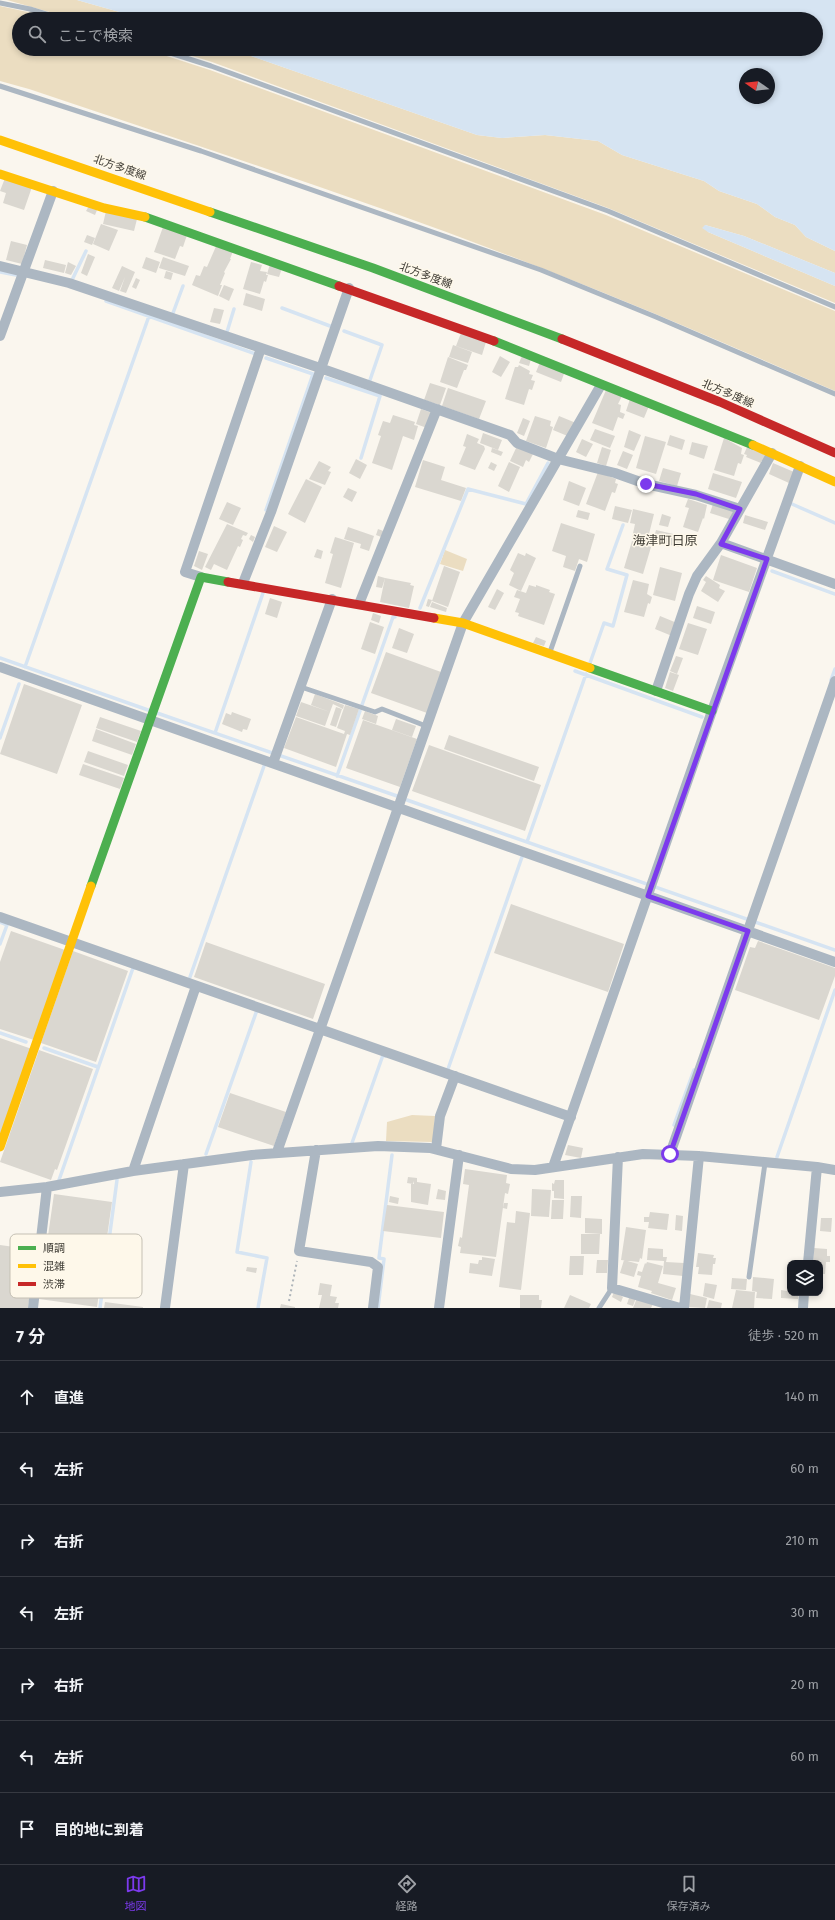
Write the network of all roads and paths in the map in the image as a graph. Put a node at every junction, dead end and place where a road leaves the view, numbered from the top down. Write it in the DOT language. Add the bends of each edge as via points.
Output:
graph roads {
  1 [pos="0,3"];
  2 [pos="40,12"];
  3 [pos="180,56"];
  4 [pos="0,86"];
  5 [pos="3,141"];
  6 [pos="0,174"];
  7 [pos="53,191"];
  8 [pos="0,266"];
  9 [pos="23,271"];
  10 [pos="349,288"];
  11 [pos="835,307"];
  12 [pos="0,336"];
  13 [pos="261,348"];
  14 [pos="320,368"];
  15 [pos="601,385"];
  16 [pos="835,394"];
  17 [pos="437,409"];
  18 [pos="772,453"];
  19 [pos="835,453"];
  20 [pos="558,459"];
  21 [pos="800,466"];
  22 [pos="835,482"];
  23 [pos="740,509"];
  24 [pos="721,544"];
  25 [pos="767,559"];
  26 [pos="580,566"];
  27 [pos="201,577"];
  28 [pos="243,583"];
  29 [pos="835,584"];
  30 [pos="332,599"];
  31 [pos="359,604"];
  32 [pos="463,623"];
  33 [pos="550,654"];
  34 [pos="0,667"];
  35 [pos="835,681"];
  36 [pos="301,686"];
  37 [pos="656,691"];
  38 [pos="712,711"];
  39 [pos="149,719"];
  40 [pos="426,726"];
  41 [pos="274,761"];
  42 [pos="398,806"];
  43 [pos="649,893"];
  44 [pos="0,917"];
  45 [pos="749,929"];
  46 [pos="72,944"];
  47 [pos="835,962"];
  48 [pos="196,986"];
  49 [pos="319,1028"];
  50 [pos="455,1076"];
  51 [pos="571,1117"];
  52 [pos="0,1148"];
  53 [pos="436,1149"];
  54 [pos="316,1150"];
  55 [pos="277,1152"];
  56 [pos="670,1154"];
  57 [pos="459,1155"];
  58 [pos="699,1156"];
  59 [pos="618,1157"];
  60 [pos="765,1163"];
  61 [pos="184,1164"];
  62 [pos="553,1167"];
  63 [pos="817,1167"];
  64 [pos="835,1170"];
  65 [pos="133,1171"];
  66 [pos="47,1188"];
  67 [pos="0,1192"];
  68 [pos="41,1234"];
  69 [pos="299,1251"];
  70 [pos="808,1260"];
  71 [pos="749,1277"];
  72 [pos="612,1288"];
  73 [pos="804,1296"];
  74 [pos="33,1298"];
  75 [pos="289,1301"];
  76 [pos="32,1308"];
  77 [pos="165,1308"];
  78 [pos="373,1308"];
  79 [pos="439,1308"];
  80 [pos="599,1308"];
  81 [pos="680,1308"];
  82 [pos="684,1308"];
  83 [pos="803,1308"];
  1 -- 2 [label="lane"];
  3 -- 11 [label="lane" via="608,211"];
  4 -- 16 [label="lane" via="201,151 541,270"];
  5 -- 19 [label="street, 北方多度線" via="373,268 551,334 720,402"];
  6 -- 7 [label="street"];
  7 -- 9 [label="street"];
  7 -- 10 [label="street" via="104,208 144,217"];
  8 -- 9 [label="street"];
  9 -- 12 [label="street"];
  9 -- 13 [label="street" via="69,282"];
  10 -- 14 [label="street"];
  10 -- 15 [label="street" via="487,338"];
  13 -- 14 [label="street"];
  13 -- 27 [label="street" via="184,572"];
  14 -- 17 [label="street"];
  14 -- 28 [label="street" via="271,512"];
  15 -- 18 [label="street"];
  15 -- 20 [label="street"];
  17 -- 20 [label="street" via="510,436 517,443"];
  17 -- 31 [label="street"];
  18 -- 21 [label="street"];
  18 -- 23 [label="street"];
  20 -- 23 [label="street" via="615,473 646,484 696,494"];
  20 -- 32 [label="street"];
  21 -- 22 [label="street"];
  21 -- 25 [label="street"];
  23 -- 24 [label="street"];
  24 -- 25 [label="street"];
  24 -- 37 [label="street" via="697,576 689,594"];
  25 -- 29 [label="street"];
  25 -- 38 [label="street"];
  26 -- 33 [label="lane"];
  27 -- 28 [label="street"];
  27 -- 39 [label="street"];
  28 -- 30 [label="street"];
  30 -- 31 [label="street"];
  30 -- 36 [label="street"];
  31 -- 32 [label="street"];
  32 -- 33 [label="street"];
  32 -- 40 [label="street"];
  33 -- 37 [label="street"];
  34 -- 39 [label="street"];
  35 -- 45 [label="street"];
  36 -- 40 [label="lane" via="375,712 382,710"];
  36 -- 41 [label="street"];
  37 -- 38 [label="street"];
  38 -- 43 [label="street"];
  39 -- 41 [label="street"];
  39 -- 46 [label="street"];
  40 -- 42 [label="street"];
  41 -- 42 [label="street"];
  42 -- 43 [label="street"];
  42 -- 49 [label="street"];
  43 -- 45 [label="street"];
  43 -- 51 [label="street"];
  44 -- 46 [label="street"];
  45 -- 47 [label="street"];
  45 -- 56 [label="street"];
  46 -- 48 [label="street"];
  46 -- 52 [label="street"];
  48 -- 49 [label="street"];
  48 -- 65 [label="street"];
  49 -- 50 [label="street"];
  49 -- 55 [label="street"];
  50 -- 51 [label="street"];
  50 -- 53 [label="street" via="440,1116"];
  51 -- 62 [label="street"];
  53 -- 54 [label="street" via="378,1146"];
  53 -- 57 [label="street"];
  54 -- 55 [label="street"];
  54 -- 69 [label="street"];
  55 -- 61 [label="street"];
  56 -- 58 [label="street"];
  56 -- 59 [label="street"];
  57 -- 62 [label="street" via="511,1168 535,1170"];
  57 -- 79 [label="street"];
  58 -- 60 [label="street"];
  58 -- 82 [label="street"];
  59 -- 62 [label="street"];
  59 -- 72 [label="street"];
  60 -- 63 [label="street"];
  60 -- 71 [label="lane"];
  61 -- 65 [label="street"];
  61 -- 77 [label="street"];
  63 -- 64 [label="street"];
  63 -- 70 [label="street"];
  65 -- 66 [label="street"];
  66 -- 67 [label="street"];
  66 -- 68 [label="street"];
  69 -- 75 [label="path"];
  69 -- 78 [label="street" via="371,1262 378,1267"];
  72 -- 80 [label="lane"];
  72 -- 81 [label="street"];
  73 -- 83 [label="street"];
  74 -- 76 [label="street"];
}
